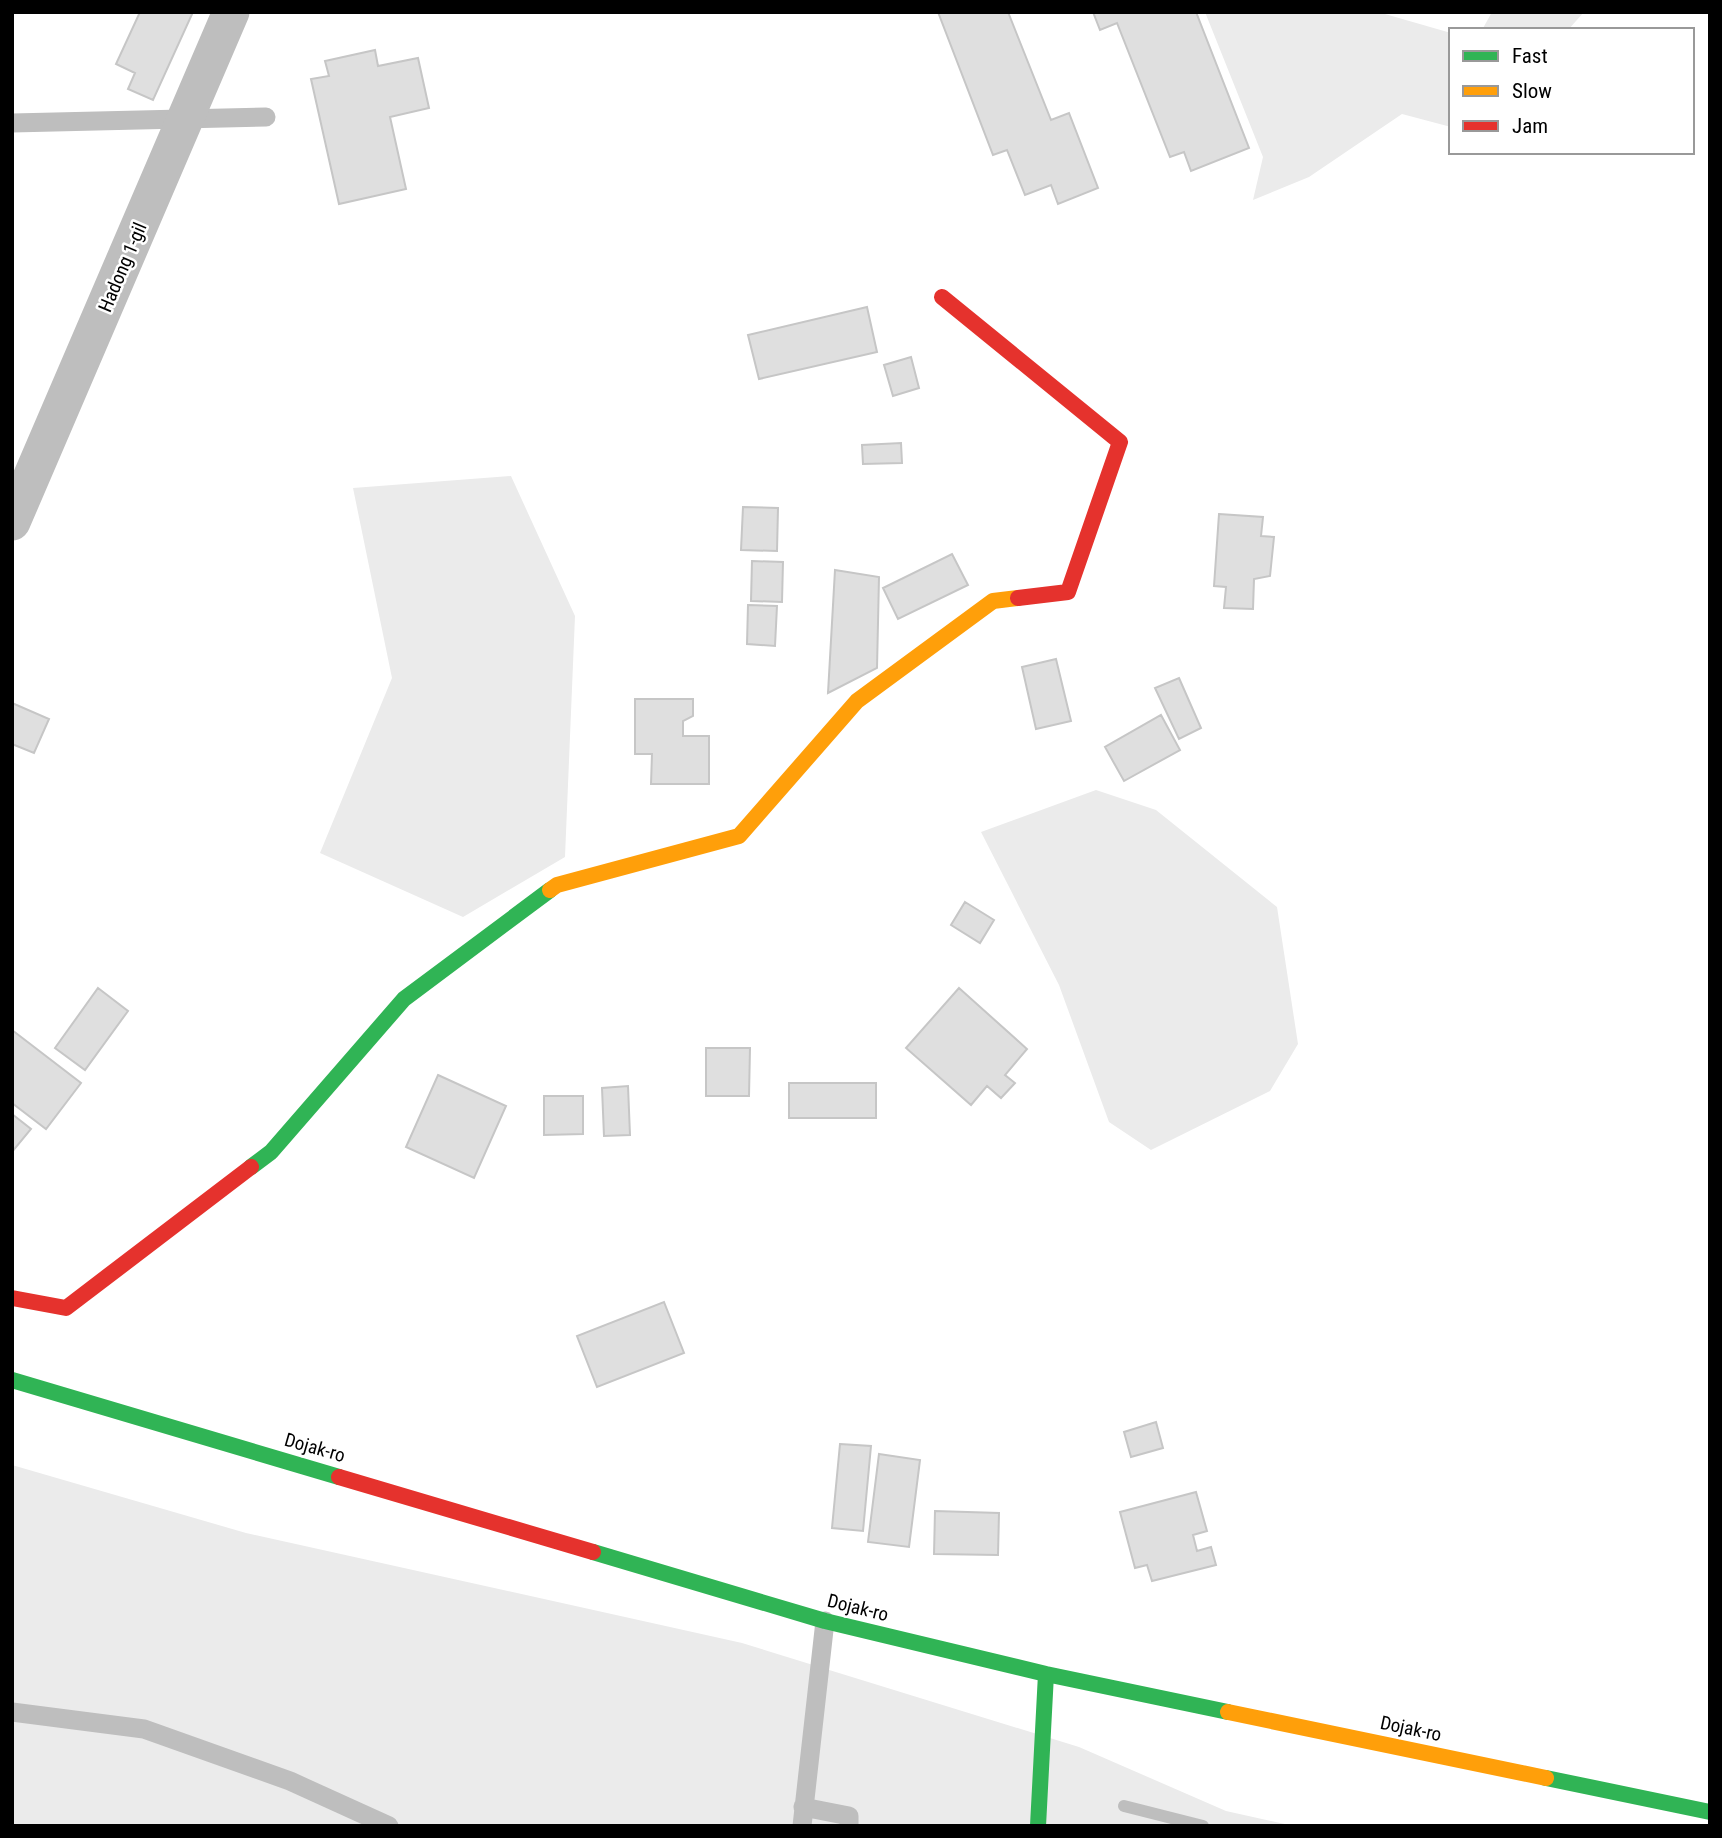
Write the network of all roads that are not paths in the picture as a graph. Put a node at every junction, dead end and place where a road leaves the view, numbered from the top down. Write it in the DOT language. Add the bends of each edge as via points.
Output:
graph roads {
  1 [pos="231,12"];
  2 [pos="265,117"];
  3 [pos="185,119"];
  4 [pos="12,122"];
  5 [pos="942,297"];
  6 [pos="16,502"];
  7 [pos="12,1298"];
  8 [pos="12,1381"];
  9 [pos="825,1621"];
  10 [pos="1046,1674"];
  11 [pos="12,1712"];
  12 [pos="1710,1812"];
  13 [pos="803,1816"];
  14 [pos="389,1826"];
  15 [pos="849,1826"];
  16 [pos="1038,1826"];
  1 -- 3 [label="street, Hadong 1-gil"];
  2 -- 3 [label="lane"];
  3 -- 4 [label="lane"];
  3 -- 6 [label="street, Hadong 1-gil"];
  5 -- 7 [label="street" via="1121,442 1068,592 993,601 857,701 739,836 557,885 404,999 271,1153 88,1292 66,1308"];
  8 -- 9 [label="street, Dojak-ro"];
  9 -- 10 [label="street, Dojak-ro"];
  9 -- 13 [label="lane"];
  10 -- 12 [label="street, Dojak-ro"];
  10 -- 16 [label="street"];
  11 -- 14 [label="lane" via="144,1729 290,1781"];
  13 -- 15 [label="lane" via="849,1816"];
}
